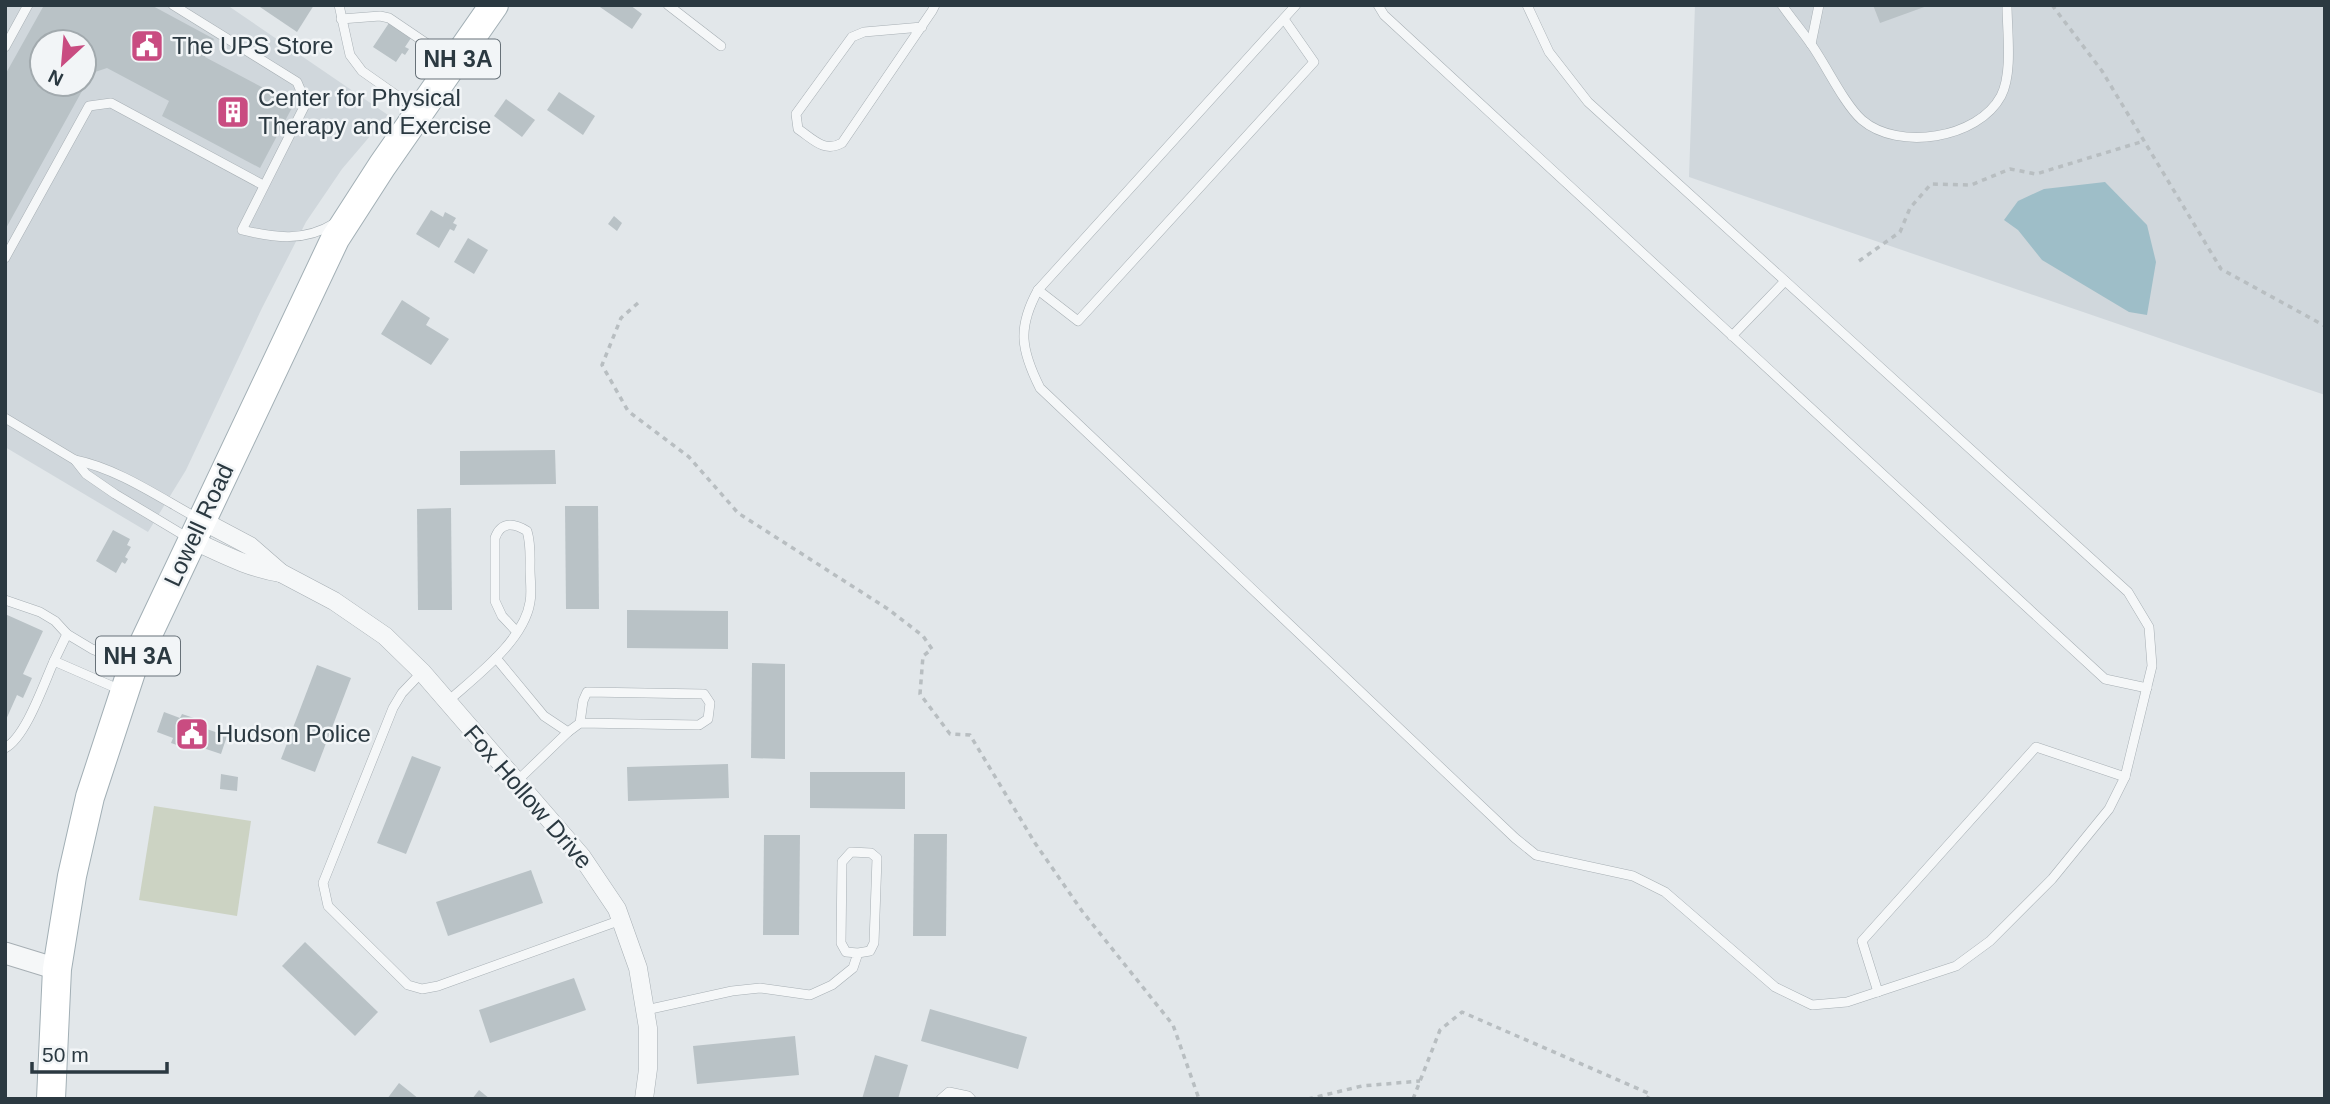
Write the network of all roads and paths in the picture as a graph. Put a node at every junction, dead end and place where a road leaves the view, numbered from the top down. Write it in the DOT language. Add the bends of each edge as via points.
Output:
graph roads {
  1 [pos="28,5"];
  2 [pos="173,5"];
  3 [pos="339,5"];
  4 [pos="494,5"];
  5 [pos="668,5"];
  6 [pos="935,5"];
  7 [pos="1296,5"];
  8 [pos="1378,5"];
  9 [pos="1527,5"];
  10 [pos="1782,5"];
  11 [pos="1819,5"];
  12 [pos="2007,5"];
  13 [pos="2052,5"];
  14 [pos="341,19"];
  15 [pos="1283,19"];
  16 [pos="922,27"];
  17 [pos="1811,44"];
  18 [pos="721,46"];
  19 [pos="5,47"];
  20 [pos="455,63"];
  21 [pos="420,112"];
  22 [pos="2144,141"];
  23 [pos="263,184"];
  24 [pos="351,212"];
  25 [pos="5,258"];
  26 [pos="1859,261"];
  27 [pos="1785,281"];
  28 [pos="1038,290"];
  29 [pos="638,303"];
  30 [pos="2325,326"];
  31 [pos="1732,336"];
  32 [pos="5,418"];
  33 [pos="75,460"];
  34 [pos="196,530"];
  35 [pos="5,600"];
  36 [pos="517,632"];
  37 [pos="67,634"];
  38 [pos="496,657"];
  39 [pos="54,661"];
  40 [pos="422,672"];
  41 [pos="129,679"];
  42 [pos="2147,688"];
  43 [pos="447,702"];
  44 [pos="580,723"];
  45 [pos="568,732"];
  46 [pos="5,748"];
  47 [pos="2125,777"];
  48 [pos="516,782"];
  49 [pos="621,919"];
  50 [pos="5,953"];
  51 [pos="858,953"];
  52 [pos="57,969"];
  53 [pos="1878,992"];
  54 [pos="646,1010"];
  55 [pos="1420,1080"];
  56 [pos="51,1099"];
  57 [pos="644,1099"];
  58 [pos="941,1099"];
  59 [pos="971,1099"];
  60 [pos="1199,1099"];
  61 [pos="1308,1099"];
  62 [pos="1413,1099"];
  63 [pos="1647,1099"];
  1 -- 19 [label="lane"];
  2 -- 23 [label="lane" via="297,82 306,103"];
  3 -- 14 [label="lane"];
  4 -- 20 [label="main road, Lowell Road / NH 3A"];
  5 -- 18 [label="lane"];
  6 -- 16 [label="lane"];
  7 -- 15 [label="lane"];
  8 -- 31 [label="lane" via="1384,16"];
  9 -- 27 [label="lane" via="1549,52 1588,102"];
  10 -- 17 [label="lane"];
  11 -- 17 [label="lane"];
  12 -- 17 [label="lane" via="2007,71 2000,97 1977,121 1927,138 1891,135 1861,119"];
  13 -- 22 [label="path" via="2102,71"];
  14 -- 20 [label="lane" via="389,18"];
  14 -- 21 [label="lane" via="350,55 362,71"];
  15 -- 28 [label="lane"];
  15 -- 28 [label="lane" via="1314,62 1287,92 1078,321"];
  16 -- 16 [label="lane" via="842,143 824,147 798,128 796,114 852,37"];
  20 -- 21 [label="main road, Lowell Road / NH 3A"];
  21 -- 24 [label="main road, Lowell Road / NH 3A"];
  22 -- 26 [label="path" via="2036,174 2010,169 1971,185 1931,184 1910,208 1900,232"];
  22 -- 30 [label="path" via="2221,269"];
  23 -- 24 [label="lane" via="242,230 299,237 318,233"];
  23 -- 25 [label="lane" via="111,103 89,106"];
  24 -- 34 [label="main road, Lowell Road / NH 3A"];
  27 -- 31 [label="lane"];
  27 -- 42 [label="lane" via="2128,592 2149,626 2152,666"];
  28 -- 53 [label="lane" via="1026,312 1023,342 1040,388 1535,855 1633,876 1665,892 1775,987 1812,1005 1847,1002"];
  29 -- 60 [label="path" via="621,318 603,365 628,411 689,457 738,513 923,636 932,649 923,656 920,694 950,734 970,736 1082,911 1173,1025"];
  31 -- 42 [label="lane" via="2105,679"];
  32 -- 33 [label="lane"];
  33 -- 34 [label="lane" via="118,475"];
  33 -- 34 [label="lane" via="86,474 115,494"];
  34 -- 40 [label="street, Fox Hollow Drive" via="250,546 281,573 369,623"];
  34 -- 41 [label="main road, Lowell Road / NH 3A"];
  35 -- 37 [label="lane" via="40,612"];
  36 -- 36 [label="lane" via="530,601 530,541 527,531 506,525 495,538 495,601 502,617"];
  36 -- 38 [label="lane"];
  37 -- 39 [label="lane"];
  37 -- 41 [label="lane"];
  38 -- 43 [label="lane"];
  38 -- 45 [label="lane" via="544,716"];
  39 -- 41 [label="lane"];
  39 -- 46 [label="lane" via="21,732 14,744"];
  40 -- 43 [label="street, Fox Hollow Drive"];
  40 -- 49 [label="lane" via="393,708 323,883 328,906 408,985 422,989"];
  41 -- 52 [label="main road, Lowell Road / NH 3A" via="82,829"];
  42 -- 47 [label="lane"];
  43 -- 48 [label="street, Fox Hollow Drive"];
  44 -- 44 [label="lane" via="699,724 708,719 710,703 704,694 587,692"];
  44 -- 45 [label="lane"];
  45 -- 48 [label="lane"];
  47 -- 53 [label="lane" via="2109,809 2052,879 1990,941 1956,966"];
  47 -- 53 [label="lane" via="2036,747 1862,941"];
  48 -- 49 [label="street, Fox Hollow Drive" via="582,857"];
  49 -- 54 [label="street, Fox Hollow Drive" via="639,968"];
  50 -- 52 [label="street"];
  51 -- 51 [label="lane" via="870,951 874,943 877,858 871,853 851,852 842,862 841,943 846,953"];
  51 -- 54 [label="lane" via="853,968 810,995 760,988"];
  52 -- 56 [label="main road, Lowell Road / NH 3A"];
  54 -- 57 [label="street, Fox Hollow Drive"];
  55 -- 61 [label="path" via="1362,1086"];
  55 -- 62 [label="path"];
  55 -- 63 [label="path" via="1440,1030 1462,1012 1650,1094"];
  58 -- 59 [label="lane" via="949,1092"];
}
